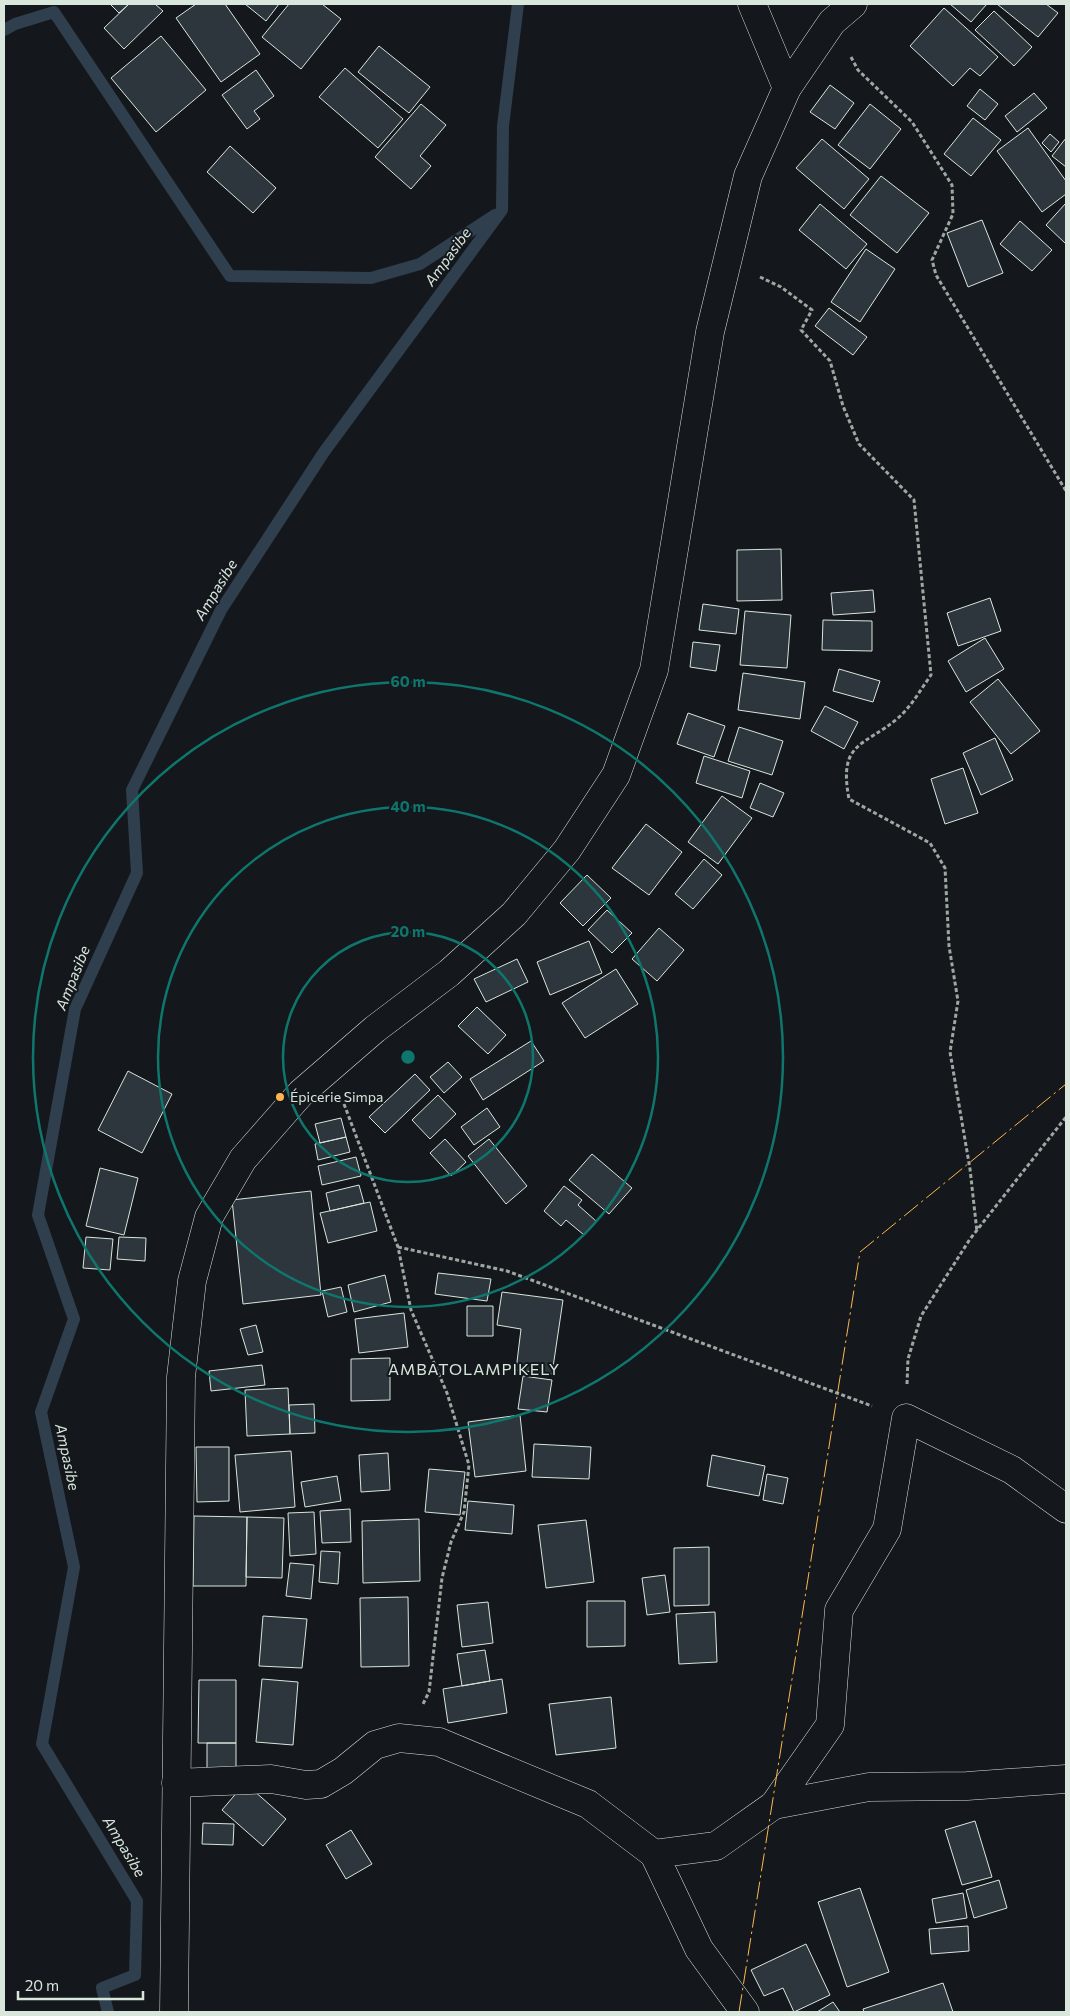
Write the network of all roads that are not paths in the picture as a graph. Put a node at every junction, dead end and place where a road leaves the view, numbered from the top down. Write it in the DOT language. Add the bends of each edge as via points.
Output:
graph roads {
  1 [pos="752,4"];
  2 [pos="853,4"];
  3 [pos="787,88"];
  4 [pos="1066,1509"];
  5 [pos="1066,1779"];
  6 [pos="176,1783"];
  7 [pos="774,1805"];
  8 [pos="654,1854"];
  9 [pos="174,2012"];
  10 [pos="745,2012"];
  1 -- 3 [label="main road"];
  2 -- 3 [label="main road" via="832,22"];
  3 -- 6 [label="main road" via="748,176 710,332 654,670 616,775 567,850 514,914 449,973 375,1029 301,1093 243,1159 208,1217 192,1281 181,1377"];
  4 -- 7 [label="main road" via="1012,1470 906,1418 887,1528 839,1610 830,1725"];
  5 -- 7 [label="main road" via="966,1786 869,1787"];
  6 -- 8 [label="main road" via="271,1779 321,1784 375,1745 399,1738 439,1742 588,1804"];
  6 -- 9 [label="main road"];
  7 -- 8 [label="main road" via="716,1846"];
  8 -- 10 [label="main road" via="699,1949"];
}
